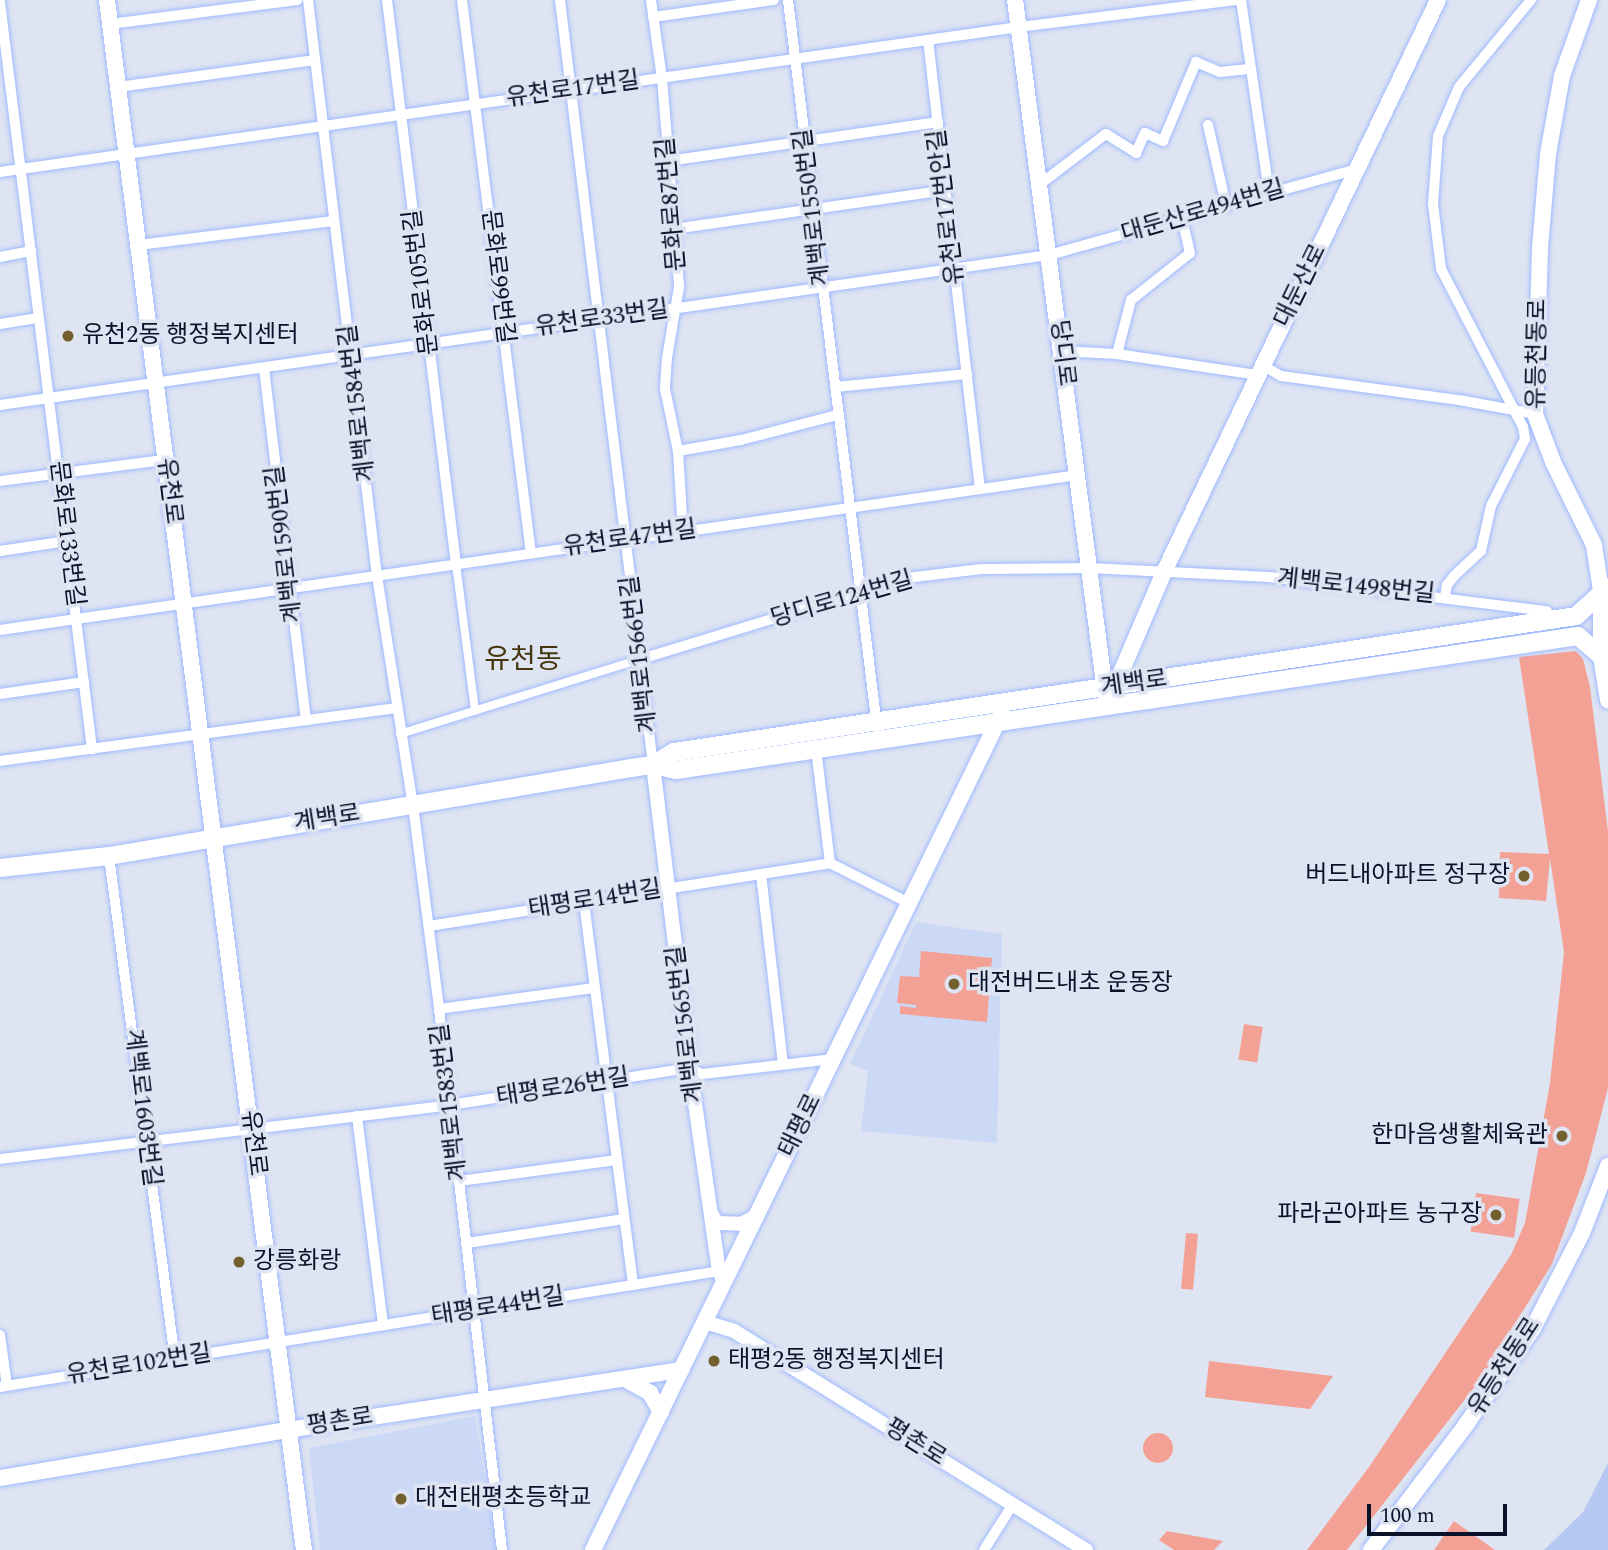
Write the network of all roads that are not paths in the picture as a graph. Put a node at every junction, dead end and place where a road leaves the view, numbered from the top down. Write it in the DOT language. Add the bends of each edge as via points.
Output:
graph roads {
  1 [pos="107,0"];
  2 [pos="297,0"];
  3 [pos="308,0"];
  4 [pos="387,0"];
  5 [pos="462,0"];
  6 [pos="560,0"];
  7 [pos="651,0"];
  8 [pos="774,0"];
  9 [pos="788,0"];
  10 [pos="1016,0"];
  11 [pos="1235,0"];
  12 [pos="1241,0"];
  13 [pos="1438,0"];
  14 [pos="1531,0"];
  15 [pos="1589,0"];
  16 [pos="0,2"];
  17 [pos="653,17"];
  18 [pos="110,24"];
  19 [pos="1019,27"];
  20 [pos="928,40"];
  21 [pos="2,44"];
  22 [pos="795,59"];
  23 [pos="315,60"];
  24 [pos="1251,69"];
  25 [pos="662,78"];
  26 [pos="118,87"];
  27 [pos="572,90"];
  28 [pos="475,104"];
  29 [pos="13,110"];
  30 [pos="0,111"];
  31 [pos="401,115"];
  32 [pos="938,122"];
  33 [pos="1208,125"];
  34 [pos="322,126"];
  35 [pos="805,141"];
  36 [pos="127,153"];
  37 [pos="668,161"];
  38 [pos="20,169"];
  39 [pos="1357,170"];
  40 [pos="0,172"];
  41 [pos="1039,185"];
  42 [pos="946,190"];
  43 [pos="1269,193"];
  44 [pos="1226,205"];
  45 [pos="813,209"];
  46 [pos="1182,217"];
  47 [pos="334,221"];
  48 [pos="673,229"];
  49 [pos="138,245"];
  50 [pos="31,251"];
  51 [pos="1049,255"];
  52 [pos="0,257"];
  53 [pos="955,269"];
  54 [pos="823,288"];
  55 [pos="677,308"];
  56 [pos="39,318"];
  57 [pos="600,319"];
  58 [pos="0,324"];
  59 [pos="504,333"];
  60 [pos="429,344"];
  61 [pos="1061,351"];
  62 [pos="1117,354"];
  63 [pos="353,355"];
  64 [pos="264,368"];
  65 [pos="1260,370"];
  66 [pos="967,374"];
  67 [pos="155,383"];
  68 [pos="835,387"];
  69 [pos="49,398"];
  70 [pos="0,405"];
  71 [pos="1515,410"];
  72 [pos="1535,414"];
  73 [pos="838,415"];
  74 [pos="678,451"];
  75 [pos="165,460"];
  76 [pos="58,472"];
  77 [pos="1078,475"];
  78 [pos="0,481"];
  79 [pos="980,489"];
  80 [pos="850,508"];
  81 [pos="1579,510"];
  82 [pos="683,532"];
  83 [pos="627,540"];
  84 [pos="67,541"];
  85 [pos="1608,548"];
  86 [pos="0,551"];
  87 [pos="531,554"];
  88 [pos="456,564"];
  89 [pos="1603,566"];
  90 [pos="1090,569"];
  91 [pos="1164,572"];
  92 [pos="377,576"];
  93 [pos="290,588"];
  94 [pos="1604,589"];
  95 [pos="860,594"];
  96 [pos="1445,597"];
  97 [pos="183,604"];
  98 [pos="1547,611"];
  99 [pos="76,619"];
  100 [pos="0,629"];
  101 [pos="641,659"];
  102 [pos="1605,659"];
  103 [pos="84,682"];
  104 [pos="1109,693"];
  105 [pos="0,694"];
  106 [pos="1608,700"];
  107 [pos="1008,701"];
  108 [pos="397,708"];
  109 [pos="475,711"];
  110 [pos="306,721"];
  111 [pos="877,722"];
  112 [pos="996,724"];
  113 [pos="400,734"];
  114 [pos="199,736"];
  115 [pos="878,741"];
  116 [pos="92,749"];
  117 [pos="816,749"];
  118 [pos="0,761"];
  119 [pos="653,765"];
  120 [pos="412,805"];
  121 [pos="212,838"];
  122 [pos="109,856"];
  123 [pos="830,863"];
  124 [pos="0,868"];
  125 [pos="761,874"];
  126 [pos="669,888"];
  127 [pos="584,902"];
  128 [pos="909,903"];
  129 [pos="429,926"];
  130 [pos="595,988"];
  131 [pos="439,1009"];
  132 [pos="833,1059"];
  133 [pos="783,1063"];
  134 [pos="690,1069"];
  135 [pos="609,1081"];
  136 [pos="450,1105"];
  137 [pos="357,1116"];
  138 [pos="251,1129"];
  139 [pos="146,1142"];
  140 [pos="0,1159"];
  141 [pos="617,1160"];
  142 [pos="1608,1166"];
  143 [pos="459,1181"];
  144 [pos="711,1213"];
  145 [pos="757,1216"];
  146 [pos="624,1219"];
  147 [pos="467,1243"];
  148 [pos="722,1277"];
  149 [pos="633,1285"];
  150 [pos="475,1311"];
  151 [pos="705,1322"];
  152 [pos="383,1325"];
  153 [pos="0,1335"];
  154 [pos="278,1343"];
  155 [pos="174,1360"];
  156 [pos="681,1370"];
  157 [pos="625,1379"];
  158 [pos="3,1387"];
  159 [pos="483,1400"];
  160 [pos="661,1412"];
  161 [pos="288,1430"];
  162 [pos="0,1478"];
  163 [pos="1013,1504"];
  164 [pos="304,1550"];
  165 [pos="502,1550"];
  166 [pos="593,1550"];
  167 [pos="984,1550"];
  168 [pos="1086,1550"];
  169 [pos="1371,1550"];
  1 -- 18 [label="main road, 유천로"];
  2 -- 18 [label="street"];
  3 -- 23 [label="street, 계백로1584번길"];
  4 -- 31 [label="street, 문화로105번길"];
  5 -- 28 [label="street, 문화로99번길"];
  6 -- 27 [label="street, 계백로1566번길"];
  7 -- 17 [label="street, 문화로87번길"];
  8 -- 17 [label="street"];
  9 -- 22 [label="street, 계백로1550번길"];
  10 -- 19 [label="main road, 당디로"];
  11 -- 19 [label="street, 유천로17번길"];
  12 -- 24 [label="street"];
  13 -- 39 [label="main road, 대둔산로"];
  14 -- 71 [label="street" via="1459,87 1445,114 1438,136 1433,204 1441,269"];
  15 -- 72 [label="main road, 유등천동로" via="1562,76 1548,154"];
  16 -- 21 [label="street, 문화로133번길"];
  17 -- 25 [label="street, 문화로87번길"];
  18 -- 26 [label="main road, 유천로"];
  19 -- 20 [label="street, 유천로17번길"];
  19 -- 41 [label="main road, 당디로"];
  20 -- 22 [label="street, 유천로17번길"];
  20 -- 32 [label="street, 유천로17번안길"];
  21 -- 29 [label="street, 문화로133번길"];
  22 -- 25 [label="street, 유천로17번길"];
  22 -- 35 [label="street, 계백로1550번길"];
  23 -- 26 [label="street"];
  23 -- 34 [label="street, 계백로1584번길"];
  24 -- 41 [label="street" via="1220,72 1196,62 1163,141 1145,133 1136,153 1106,134"];
  24 -- 43 [label="street"];
  25 -- 27 [label="street, 유천로17번길"];
  25 -- 37 [label="street, 문화로87번길"];
  26 -- 36 [label="main road, 유천로"];
  27 -- 28 [label="street, 유천로17번길"];
  27 -- 57 [label="street, 계백로1566번길"];
  28 -- 31 [label="street, 유천로17번길"];
  28 -- 59 [label="street, 문화로99번길"];
  29 -- 30 [label="street"];
  29 -- 38 [label="street, 문화로133번길"];
  31 -- 34 [label="street, 유천로17번길"];
  31 -- 60 [label="street, 문화로105번길"];
  32 -- 35 [label="street"];
  32 -- 42 [label="street, 유천로17번안길"];
  33 -- 44 [label="street"];
  34 -- 36 [label="street, 유천로17번길"];
  34 -- 47 [label="street, 계백로1584번길"];
  35 -- 37 [label="street"];
  35 -- 45 [label="street, 계백로1550번길"];
  36 -- 38 [label="street, 유천로17번길"];
  36 -- 49 [label="main road, 유천로"];
  37 -- 48 [label="street, 문화로87번길"];
  38 -- 40 [label="street, 유천로17번길"];
  38 -- 50 [label="street, 문화로133번길"];
  39 -- 43 [label="street, 대둔산로494번길"];
  39 -- 65 [label="main road, 대둔산로"];
  41 -- 51 [label="main road, 당디로"];
  42 -- 45 [label="street"];
  42 -- 53 [label="street, 유천로17번안길"];
  43 -- 44 [label="street, 대둔산로494번길"];
  44 -- 46 [label="street, 대둔산로494번길"];
  45 -- 48 [label="street"];
  45 -- 54 [label="street, 계백로1550번길"];
  46 -- 51 [label="street, 대둔산로494번길"];
  46 -- 62 [label="street" via="1190,253 1131,299"];
  47 -- 49 [label="street"];
  47 -- 63 [label="street, 계백로1584번길"];
  48 -- 55 [label="street, 문화로87번길"];
  49 -- 67 [label="main road, 유천로"];
  50 -- 52 [label="street"];
  50 -- 56 [label="street, 문화로133번길"];
  51 -- 53 [label="street, 유천로33번길"];
  51 -- 61 [label="main road, 당디로"];
  53 -- 54 [label="street, 유천로33번길"];
  53 -- 66 [label="street, 유천로17번안길"];
  54 -- 55 [label="street, 유천로33번길"];
  54 -- 68 [label="street, 계백로1550번길"];
  55 -- 57 [label="street, 유천로33번길"];
  55 -- 74 [label="street, 문화로87번길" via="665,389"];
  56 -- 58 [label="street"];
  56 -- 69 [label="street, 문화로133번길"];
  57 -- 59 [label="street, 유천로33번길"];
  57 -- 83 [label="street, 계백로1566번길"];
  59 -- 60 [label="street, 유천로33번길"];
  59 -- 87 [label="street, 문화로99번길"];
  60 -- 63 [label="street, 유천로33번길"];
  60 -- 88 [label="street, 문화로105번길"];
  61 -- 62 [label="street"];
  61 -- 77 [label="main road, 당디로"];
  62 -- 65 [label="street"];
  63 -- 64 [label="street, 유천로33번길"];
  63 -- 92 [label="street, 계백로1584번길"];
  64 -- 67 [label="street, 유천로33번길"];
  64 -- 93 [label="street, 계백로1590번길"];
  65 -- 71 [label="street"];
  65 -- 91 [label="main road, 대둔산로"];
  66 -- 68 [label="street"];
  66 -- 79 [label="street, 유천로17번안길"];
  67 -- 69 [label="street, 유천로33번길"];
  67 -- 75 [label="main road, 유천로"];
  68 -- 73 [label="street, 계백로1550번길"];
  69 -- 70 [label="street, 유천로33번길"];
  69 -- 76 [label="street, 문화로133번길"];
  71 -- 72 [label="street"];
  71 -- 96 [label="street" via="1525,439 1491,506 1481,551 1454,576"];
  72 -- 81 [label="main road, 유등천동로" via="1553,462"];
  73 -- 74 [label="street"];
  73 -- 80 [label="street, 계백로1550번길"];
  74 -- 82 [label="street, 문화로87번길"];
  75 -- 76 [label="street"];
  75 -- 97 [label="main road, 유천로"];
  76 -- 78 [label="street"];
  76 -- 84 [label="street, 문화로133번길"];
  77 -- 79 [label="street, 유천로47번길"];
  77 -- 90 [label="main road, 당디로"];
  79 -- 80 [label="street, 유천로47번길"];
  80 -- 82 [label="street, 유천로47번길"];
  80 -- 95 [label="street, 계백로1550번길"];
  81 -- 85 [label="main road"];
  81 -- 89 [label="main road, 유등천동로"];
  82 -- 83 [label="street, 유천로47번길"];
  83 -- 87 [label="street, 유천로47번길"];
  83 -- 101 [label="street, 계백로1566번길"];
  84 -- 86 [label="street"];
  84 -- 99 [label="street, 문화로133번길"];
  87 -- 88 [label="street, 유천로47번길"];
  88 -- 92 [label="street, 유천로47번길"];
  88 -- 109 [label="street"];
  89 -- 94 [label="main road, 유등천동로"];
  90 -- 91 [label="street"];
  90 -- 95 [label="street, 당디로124번길" via="981,569 906,578"];
  90 -- 104 [label="main road, 당디로"];
  91 -- 96 [label="street, 계백로1498번길" via="1269,577"];
  91 -- 104 [label="main road, 대둔산로"];
  92 -- 93 [label="street, 유천로47번길"];
  92 -- 108 [label="street, 계백로1584번길"];
  93 -- 97 [label="street, 유천로47번길"];
  93 -- 110 [label="street, 계백로1590번길"];
  94 -- 102 [label="main road, 유등천동로"];
  94 -- 104 [label="main road, 계백로" via="1576,616"];
  95 -- 101 [label="street, 당디로124번길"];
  95 -- 111 [label="street, 계백로1550번길"];
  96 -- 98 [label="street, 계백로1498번길"];
  97 -- 99 [label="street, 유천로47번길"];
  97 -- 114 [label="main road, 유천로"];
  99 -- 100 [label="street, 유천로47번길"];
  99 -- 103 [label="street, 문화로133번길"];
  101 -- 109 [label="street"];
  101 -- 119 [label="street, 계백로1566번길"];
  102 -- 104 [label="main road, 계백로" via="1578,636"];
  102 -- 106 [label="main road, 유등천동로"];
  103 -- 105 [label="street"];
  103 -- 116 [label="street, 문화로133번길"];
  104 -- 107 [label="main road, 계백로"];
  104 -- 112 [label="main road, 계백로"];
  107 -- 111 [label="main road, 계백로"];
  107 -- 112 [label="main road, 태평로"];
  108 -- 110 [label="street"];
  108 -- 113 [label="street, 계백로1584번길"];
  109 -- 113 [label="street"];
  110 -- 114 [label="street"];
  111 -- 115 [label="street, 계백로1550번길"];
  111 -- 119 [label="main road, 계백로" via="674,752"];
  112 -- 115 [label="main road, 계백로"];
  112 -- 128 [label="main road, 태평로"];
  113 -- 120 [label="street, 계백로1584번길"];
  114 -- 116 [label="street"];
  114 -- 121 [label="main road, 유천로"];
  115 -- 117 [label="main road, 계백로"];
  116 -- 118 [label="street"];
  117 -- 119 [label="main road, 계백로" via="676,770"];
  117 -- 123 [label="street"];
  119 -- 120 [label="main road, 계백로"];
  119 -- 126 [label="street, 계백로1565번길"];
  120 -- 121 [label="main road, 계백로"];
  120 -- 129 [label="street, 계백로1583번길"];
  121 -- 122 [label="main road, 계백로"];
  121 -- 138 [label="main road, 유천로"];
  122 -- 124 [label="main road, 계백로"];
  122 -- 139 [label="street, 계백로1603번길"];
  123 -- 125 [label="street, 태평로14번길"];
  123 -- 128 [label="street"];
  125 -- 126 [label="street, 태평로14번길"];
  125 -- 133 [label="street"];
  126 -- 127 [label="street, 태평로14번길"];
  126 -- 134 [label="street, 계백로1565번길"];
  127 -- 129 [label="street, 태평로14번길"];
  127 -- 130 [label="street"];
  128 -- 132 [label="main road, 태평로"];
  129 -- 131 [label="street, 계백로1583번길"];
  130 -- 131 [label="street"];
  130 -- 135 [label="street"];
  131 -- 136 [label="street, 계백로1583번길"];
  132 -- 133 [label="street, 태평로26번길"];
  132 -- 145 [label="main road, 태평로"];
  133 -- 134 [label="street, 태평로26번길" via="702,1074"];
  134 -- 135 [label="street, 태평로26번길"];
  134 -- 144 [label="street, 계백로1565번길"];
  135 -- 136 [label="street, 태평로26번길"];
  135 -- 141 [label="street"];
  136 -- 137 [label="street, 태평로26번길"];
  136 -- 143 [label="street, 계백로1583번길"];
  137 -- 138 [label="street, 태평로26번길"];
  137 -- 152 [label="street"];
  138 -- 139 [label="street, 태평로26번길"];
  138 -- 154 [label="main road, 유천로"];
  139 -- 140 [label="street, 태평로26번길"];
  139 -- 155 [label="street, 계백로1603번길"];
  141 -- 143 [label="street"];
  141 -- 146 [label="street"];
  142 -- 169 [label="main road, 유등천동로" via="1582,1233 1533,1328"];
  143 -- 147 [label="street, 계백로1583번길"];
  144 -- 145 [label="street" via="717,1223 741,1224"];
  144 -- 148 [label="street, 계백로1565번길"];
  145 -- 148 [label="main road, 태평로"];
  146 -- 147 [label="street"];
  146 -- 149 [label="street"];
  147 -- 150 [label="street, 계백로1583번길"];
  148 -- 149 [label="street, 태평로44번길"];
  148 -- 151 [label="main road, 태평로"];
  149 -- 150 [label="street, 태평로44번길"];
  150 -- 152 [label="street, 태평로44번길"];
  150 -- 159 [label="street, 계백로1583번길"];
  151 -- 156 [label="main road, 태평로"];
  151 -- 163 [label="street, 평촌로" via="734,1331"];
  152 -- 154 [label="street, 태평로44번길"];
  153 -- 158 [label="street"];
  154 -- 155 [label="street, 유천로102번길"];
  154 -- 161 [label="main road, 유천로"];
  155 -- 158 [label="street, 유천로102번길"];
  156 -- 157 [label="main road, 평촌로"];
  156 -- 160 [label="main road, 태평로"];
  157 -- 159 [label="main road, 평촌로"];
  157 -- 160 [label="main road" via="650,1393"];
  159 -- 161 [label="main road, 평촌로"];
  159 -- 165 [label="street, 계백로1583번길"];
  160 -- 166 [label="main road, 태평로"];
  161 -- 162 [label="main road, 평촌로"];
  161 -- 164 [label="main road, 유천로"];
  163 -- 167 [label="street"];
  163 -- 168 [label="street, 평촌로"];
}
